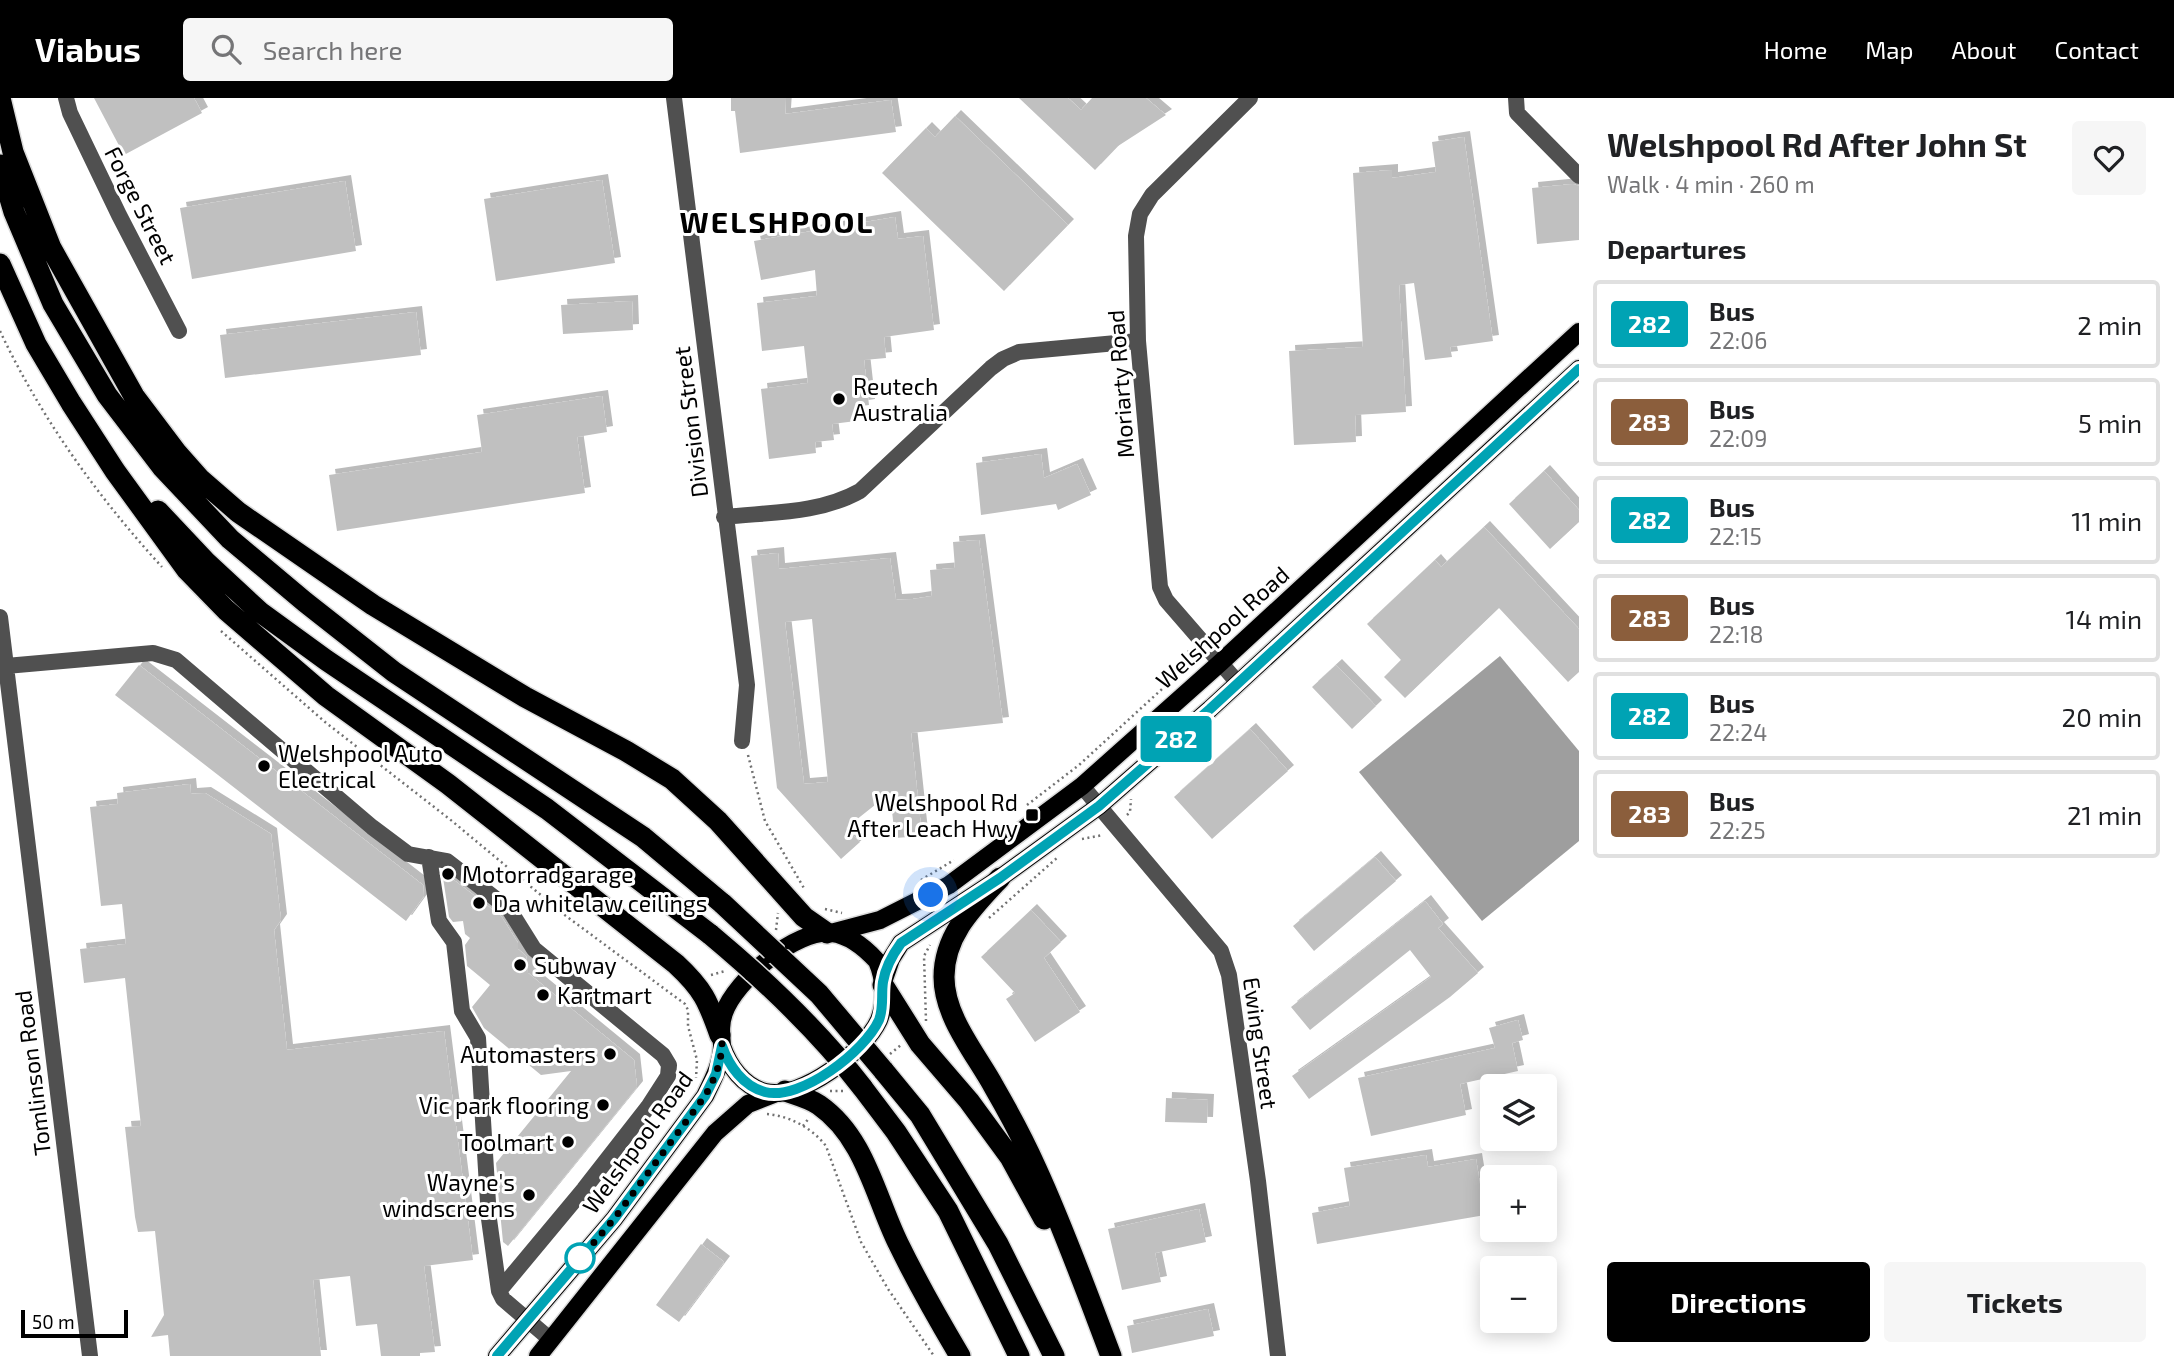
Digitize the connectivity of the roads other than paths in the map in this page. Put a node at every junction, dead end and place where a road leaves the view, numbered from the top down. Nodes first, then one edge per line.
1 (0, 98) edge
2 (66, 98) edge
3 (674, 98) edge
4 (1250, 98) edge
5 (1516, 98) edge
6 (0, 165) edge
7 (1579, 176) edge
8 (0, 264) edge
9 (179, 331) dead end
10 (1579, 332) edge
11 (1138, 341) junction
12 (1579, 369) edge
13 (71, 403) junction
14 (724, 517) junction
15 (0, 617) edge
16 (1220, 663) junction
17 (6, 666) junction
18 (1238, 683) junction
19 (1210, 709) junction
20 (1150, 725) junction
21 (742, 741) road end
22 (1082, 786) junction
23 (1099, 806) junction
24 (429, 857) junction
25 (1000, 878) junction
26 (829, 933) junction
27 (883, 984) junction
28 (721, 1041) junction
29 (780, 1092) junction
30 (499, 1291) junction
31 (527, 1321) junction
32 (551, 1340) junction
33 (90, 1356) edge
34 (497, 1356) edge
35 (538, 1356) edge
36 (960, 1356) edge
37 (1019, 1356) edge
38 (1054, 1356) edge
39 (1111, 1356) edge
40 (1278, 1356) edge

1 - 26 highway
2 - 9 street, Forge Street
3 - 14 street, Division Street
4 - 11 street, Moriarty Road
5 - 7 street
6 - 38 highway, bridge
8 - 13 highway
10 - 16 main road, Welshpool Road
11 - 14 street
11 - 16 street, Moriarty Road
12 - 18 main road
13 - 28 highway
13 - 37 highway, bridge
14 - 21 street, Division Street
15 - 17 street, Tomlinson Road
16 - 18 street, Moriarty Road
16 - 20 main road, Welshpool Road
17 - 24 street
17 - 33 street, Tomlinson Road
18 - 19 main road
19 - 20 main road
19 - 23 main road
20 - 22 main road, Welshpool Road
22 - 23 street, Ewing Street
22 - 26 main road, Welshpool Road
23 - 25 main road
23 - 40 street, Ewing Street
24 - 30 street
24 - 30 street
25 - 27 main road
25 - 39 highway
26 - 27 main road
26 - 28 main road
27 - 29 main road
27 - 39 highway
28 - 29 main road
28 - 31 main road, Welshpool Road
29 - 32 main road
29 - 36 highway
30 - 31 street
31 - 32 street
31 - 34 main road, Welshpool Road
32 - 35 main road

